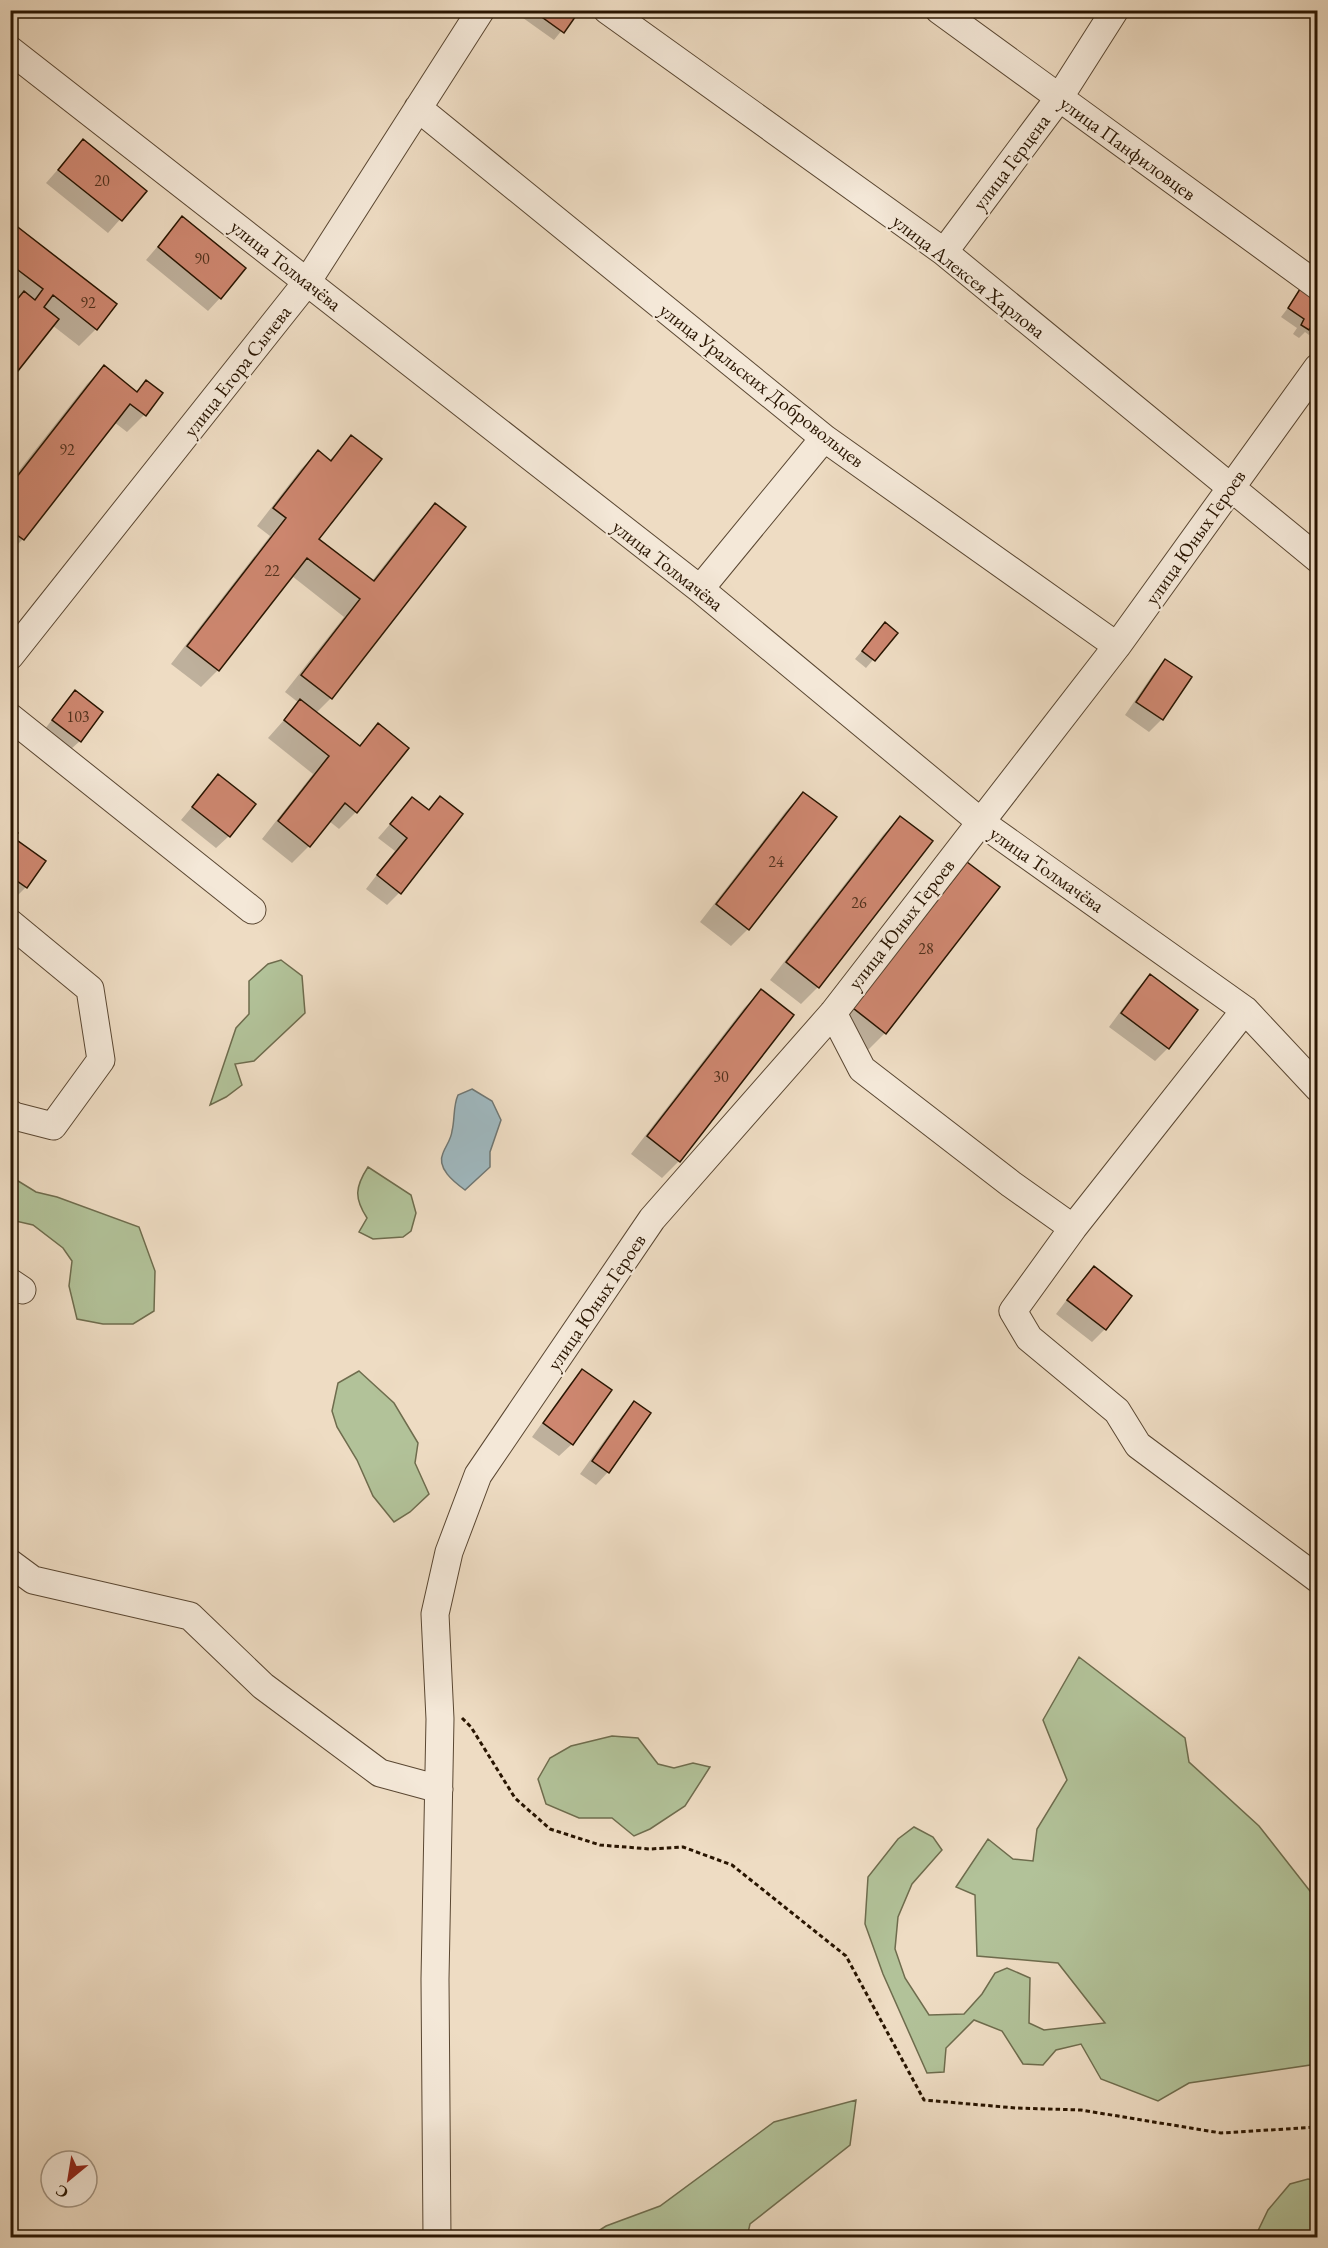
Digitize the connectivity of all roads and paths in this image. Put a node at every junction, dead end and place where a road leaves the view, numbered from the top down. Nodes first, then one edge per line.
1 (481, 10) edge
2 (607, 10) edge
3 (939, 10) edge
4 (1115, 10) edge
5 (10, 50) edge
6 (1059, 98) junction
7 (418, 108) junction
8 (944, 252) junction
9 (308, 282) junction
10 (1317, 286) edge
11 (1317, 367) edge
12 (824, 438) junction
13 (1229, 488) junction
14 (1317, 559) edge
15 (700, 589) junction
16 (1117, 646) junction
17 (10, 656) edge
18 (10, 717) edge
19 (982, 823) junction
20 (252, 910) dead end
21 (10, 923) edge
22 (1245, 1010) junction
23 (833, 1013) junction
24 (1317, 1088) edge
25 (10, 1113) edge
26 (1073, 1228) junction
27 (10, 1563) edge
28 (1317, 1579) edge
29 (439, 1696) junction
30 (439, 1789) junction
31 (1317, 2127) edge
32 (437, 2238) edge

1 - 7 street, улица Егора Сычева
2 - 8 street, улица Алексея Харлова
3 - 6 street, улица Панфиловцев
4 - 6 street, улица Герцена
5 - 9 street, улица Толмачёва
6 - 8 street, улица Герцена
6 - 10 street, улица Панфиловцев
7 - 9 street, улица Егора Сычева
7 - 12 street, улица Уральских Добровольцев
8 - 13 street, улица Алексея Харлова
9 - 15 street, улица Толмачёва
9 - 17 street, улица Егора Сычева
11 - 13 street, улица Юных Героев
12 - 15 street
12 - 16 street, улица Уральских Добровольцев
13 - 14 street, улица Алексея Харлова
13 - 16 street, улица Юных Героев
15 - 19 street, улица Толмачёва
16 - 19 street, улица Юных Героев
18 - 20 street
19 - 22 street, улица Толмачёва
19 - 23 street, улица Юных Героев
21 - 25 street
22 - 24 street, улица Толмачёва
22 - 26 street
23 - 26 street
23 - 29 street, улица Юных Героев
26 - 28 street
27 - 30 street
29 - 30 street, улица Юных Героев
29 - 31 path
30 - 32 street, улица Юных Героев

